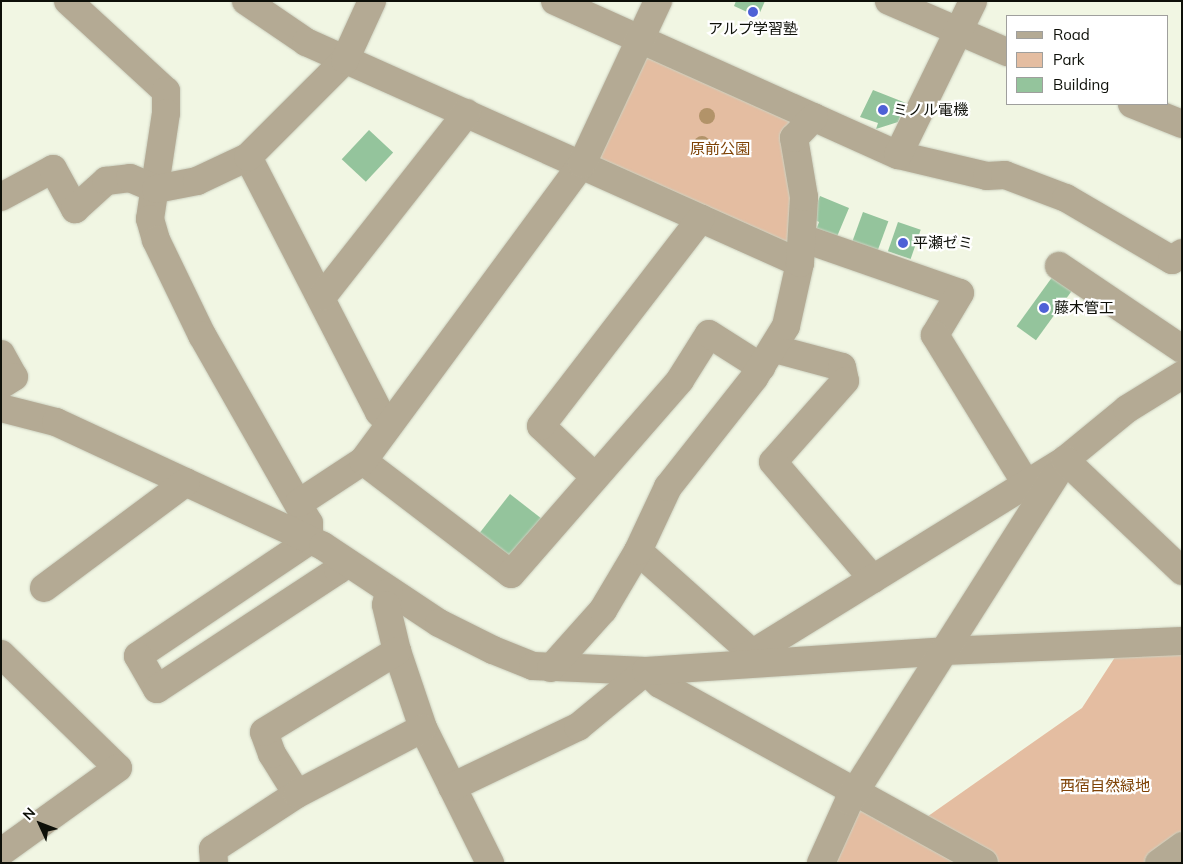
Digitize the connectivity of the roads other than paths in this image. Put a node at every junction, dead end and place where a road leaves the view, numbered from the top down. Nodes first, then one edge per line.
1 (68, 1) edge
2 (246, 1) edge
3 (372, 1) edge
4 (555, 1) edge
5 (658, 1) edge
6 (889, 1) edge
7 (973, 1) edge
8 (958, 32) junction
9 (639, 39) junction
10 (1006, 52) edge
11 (345, 60) junction
12 (1134, 105) edge
13 (467, 113) junction
14 (814, 116) junction
15 (1182, 124) edge
16 (898, 155) junction
17 (248, 157) junction
18 (582, 164) junction
19 (156, 189) junction
20 (1, 197) edge
21 (701, 218) junction
22 (801, 250) junction
23 (1182, 253) edge
24 (1059, 266) dead end
25 (322, 297) junction
26 (1182, 349) edge
27 (1, 354) edge
28 (768, 358) junction
29 (1182, 375) edge
30 (1, 385) edge
31 (1, 408) edge
32 (389, 423) junction
33 (1065, 460) junction
34 (363, 461) junction
35 (595, 477) junction
36 (186, 482) junction
37 (1025, 482) junction
38 (298, 503) junction
39 (309, 540) junction
40 (638, 551) junction
41 (344, 561) junction
42 (1182, 571) edge
43 (873, 579) junction
44 (44, 588) dead end
45 (389, 592) junction
46 (1182, 640) edge
47 (397, 651) junction
48 (944, 651) junction
49 (1, 654) edge
50 (745, 659) junction
51 (551, 668) junction
52 (646, 671) junction
53 (424, 728) junction
54 (452, 787) junction
55 (855, 792) junction
56 (297, 794) junction
57 (1182, 846) edge
58 (1, 852) edge
59 (214, 863) edge
60 (490, 863) edge
61 (821, 863) edge
62 (984, 863) edge
63 (1159, 863) edge

1 - 19 street
2 - 11 street
3 - 11 street
4 - 9 street
5 - 9 street
6 - 8 street
7 - 8 street
8 - 10 street
8 - 16 street
9 - 14 street
9 - 18 street
11 - 13 street
11 - 17 street
12 - 15 street
13 - 18 street
13 - 25 street
14 - 16 street
14 - 22 street
16 - 23 street
17 - 19 street
17 - 25 street
18 - 21 street
18 - 32 street
19 - 20 street
19 - 38 street
21 - 22 street
21 - 35 street
22 - 28 street
22 - 37 street
24 - 26 street
25 - 32 street
27 - 30 street
28 - 35 street
28 - 40 street
28 - 43 street
29 - 33 street
31 - 36 street
32 - 34 street
33 - 37 street
33 - 42 street
33 - 48 street
34 - 35 street
34 - 38 street
36 - 39 street
36 - 44 street
37 - 43 street
38 - 39 street
39 - 41 street
39 - 41 street
40 - 50 street
40 - 51 street
41 - 45 street
43 - 50 street
45 - 47 street
45 - 51 street
46 - 48 street
47 - 53 street
47 - 56 street
48 - 50 street
48 - 55 street
49 - 58 street
50 - 52 street
51 - 52 street
52 - 54 street
52 - 55 street
53 - 54 street
53 - 56 street
54 - 60 street
55 - 61 street
55 - 62 street
56 - 59 street
57 - 63 street

